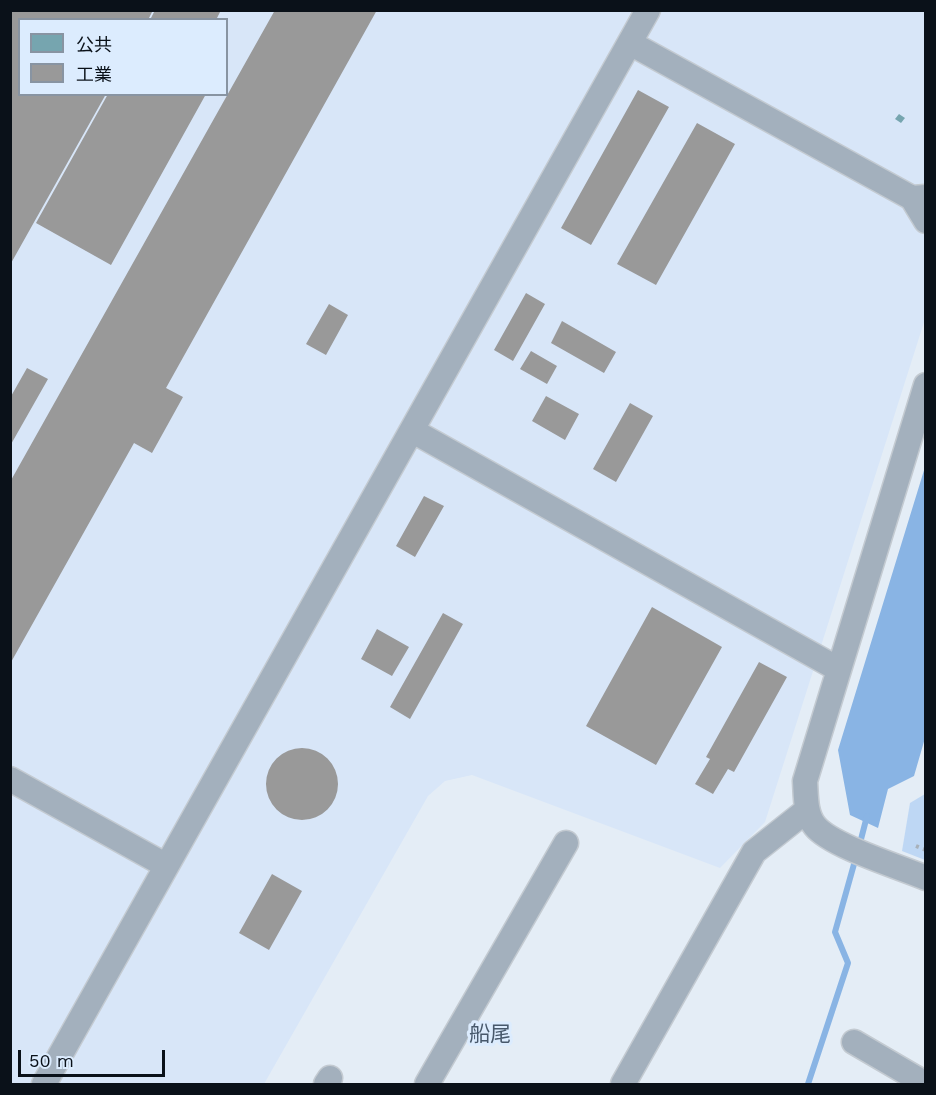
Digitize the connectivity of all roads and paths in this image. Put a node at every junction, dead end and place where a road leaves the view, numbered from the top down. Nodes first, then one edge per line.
1 (648, 10) edge
2 (630, 43) junction
3 (919, 198) edge
4 (926, 221) edge
5 (926, 385) edge
6 (413, 431) junction
7 (838, 669) junction
8 (10, 779) edge
9 (807, 810) junction
10 (566, 843) dead end
11 (916, 846) dead end
12 (926, 850) edge
13 (165, 866) junction
14 (926, 878) edge
15 (854, 1042) dead end
16 (926, 1083) edge
17 (44, 1084) edge
18 (427, 1084) edge
19 (623, 1084) edge

1 - 2 street
2 - 3 street
2 - 6 street
3 - 4 street
5 - 7 street
6 - 7 street
6 - 13 street
7 - 9 street
8 - 13 street
9 - 14 street
9 - 19 street
10 - 18 street
11 - 12 path
13 - 17 street
15 - 16 street

